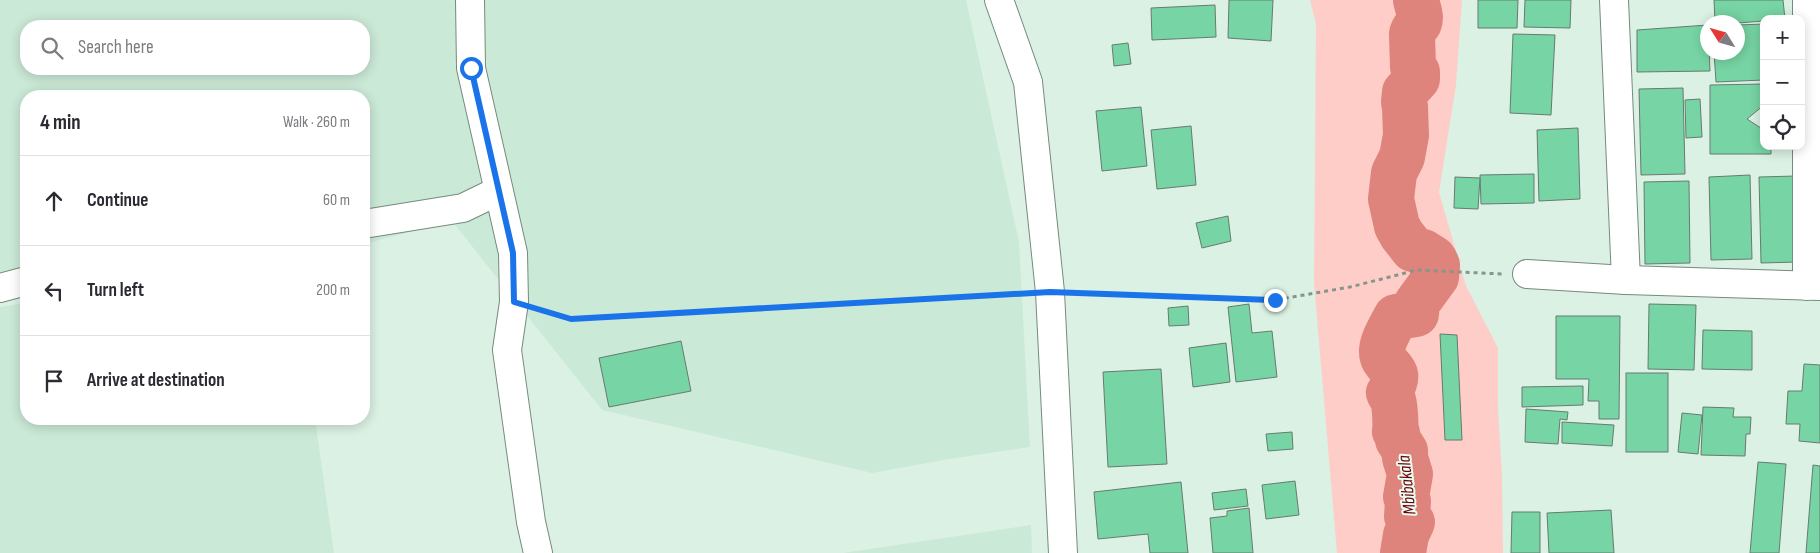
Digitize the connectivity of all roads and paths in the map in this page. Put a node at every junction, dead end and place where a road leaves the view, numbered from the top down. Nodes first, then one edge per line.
1 (470, 0) edge
2 (999, 0) edge
3 (1614, 0) edge
4 (1807, 0) edge
5 (498, 191) junction
6 (370, 223) edge
7 (1527, 274) joint
8 (1626, 280) junction
9 (20, 283) edge
10 (1814, 286) edge
11 (0, 288) edge
12 (1050, 292) junction
13 (514, 302) junction
14 (538, 553) edge
15 (1064, 553) edge

1 - 5 street
2 - 12 street
3 - 8 street
4 - 10 street
5 - 6 street
5 - 13 street
7 - 8 street
7 - 12 path
8 - 10 street
9 - 11 street
12 - 13 path
12 - 15 street
13 - 14 street

